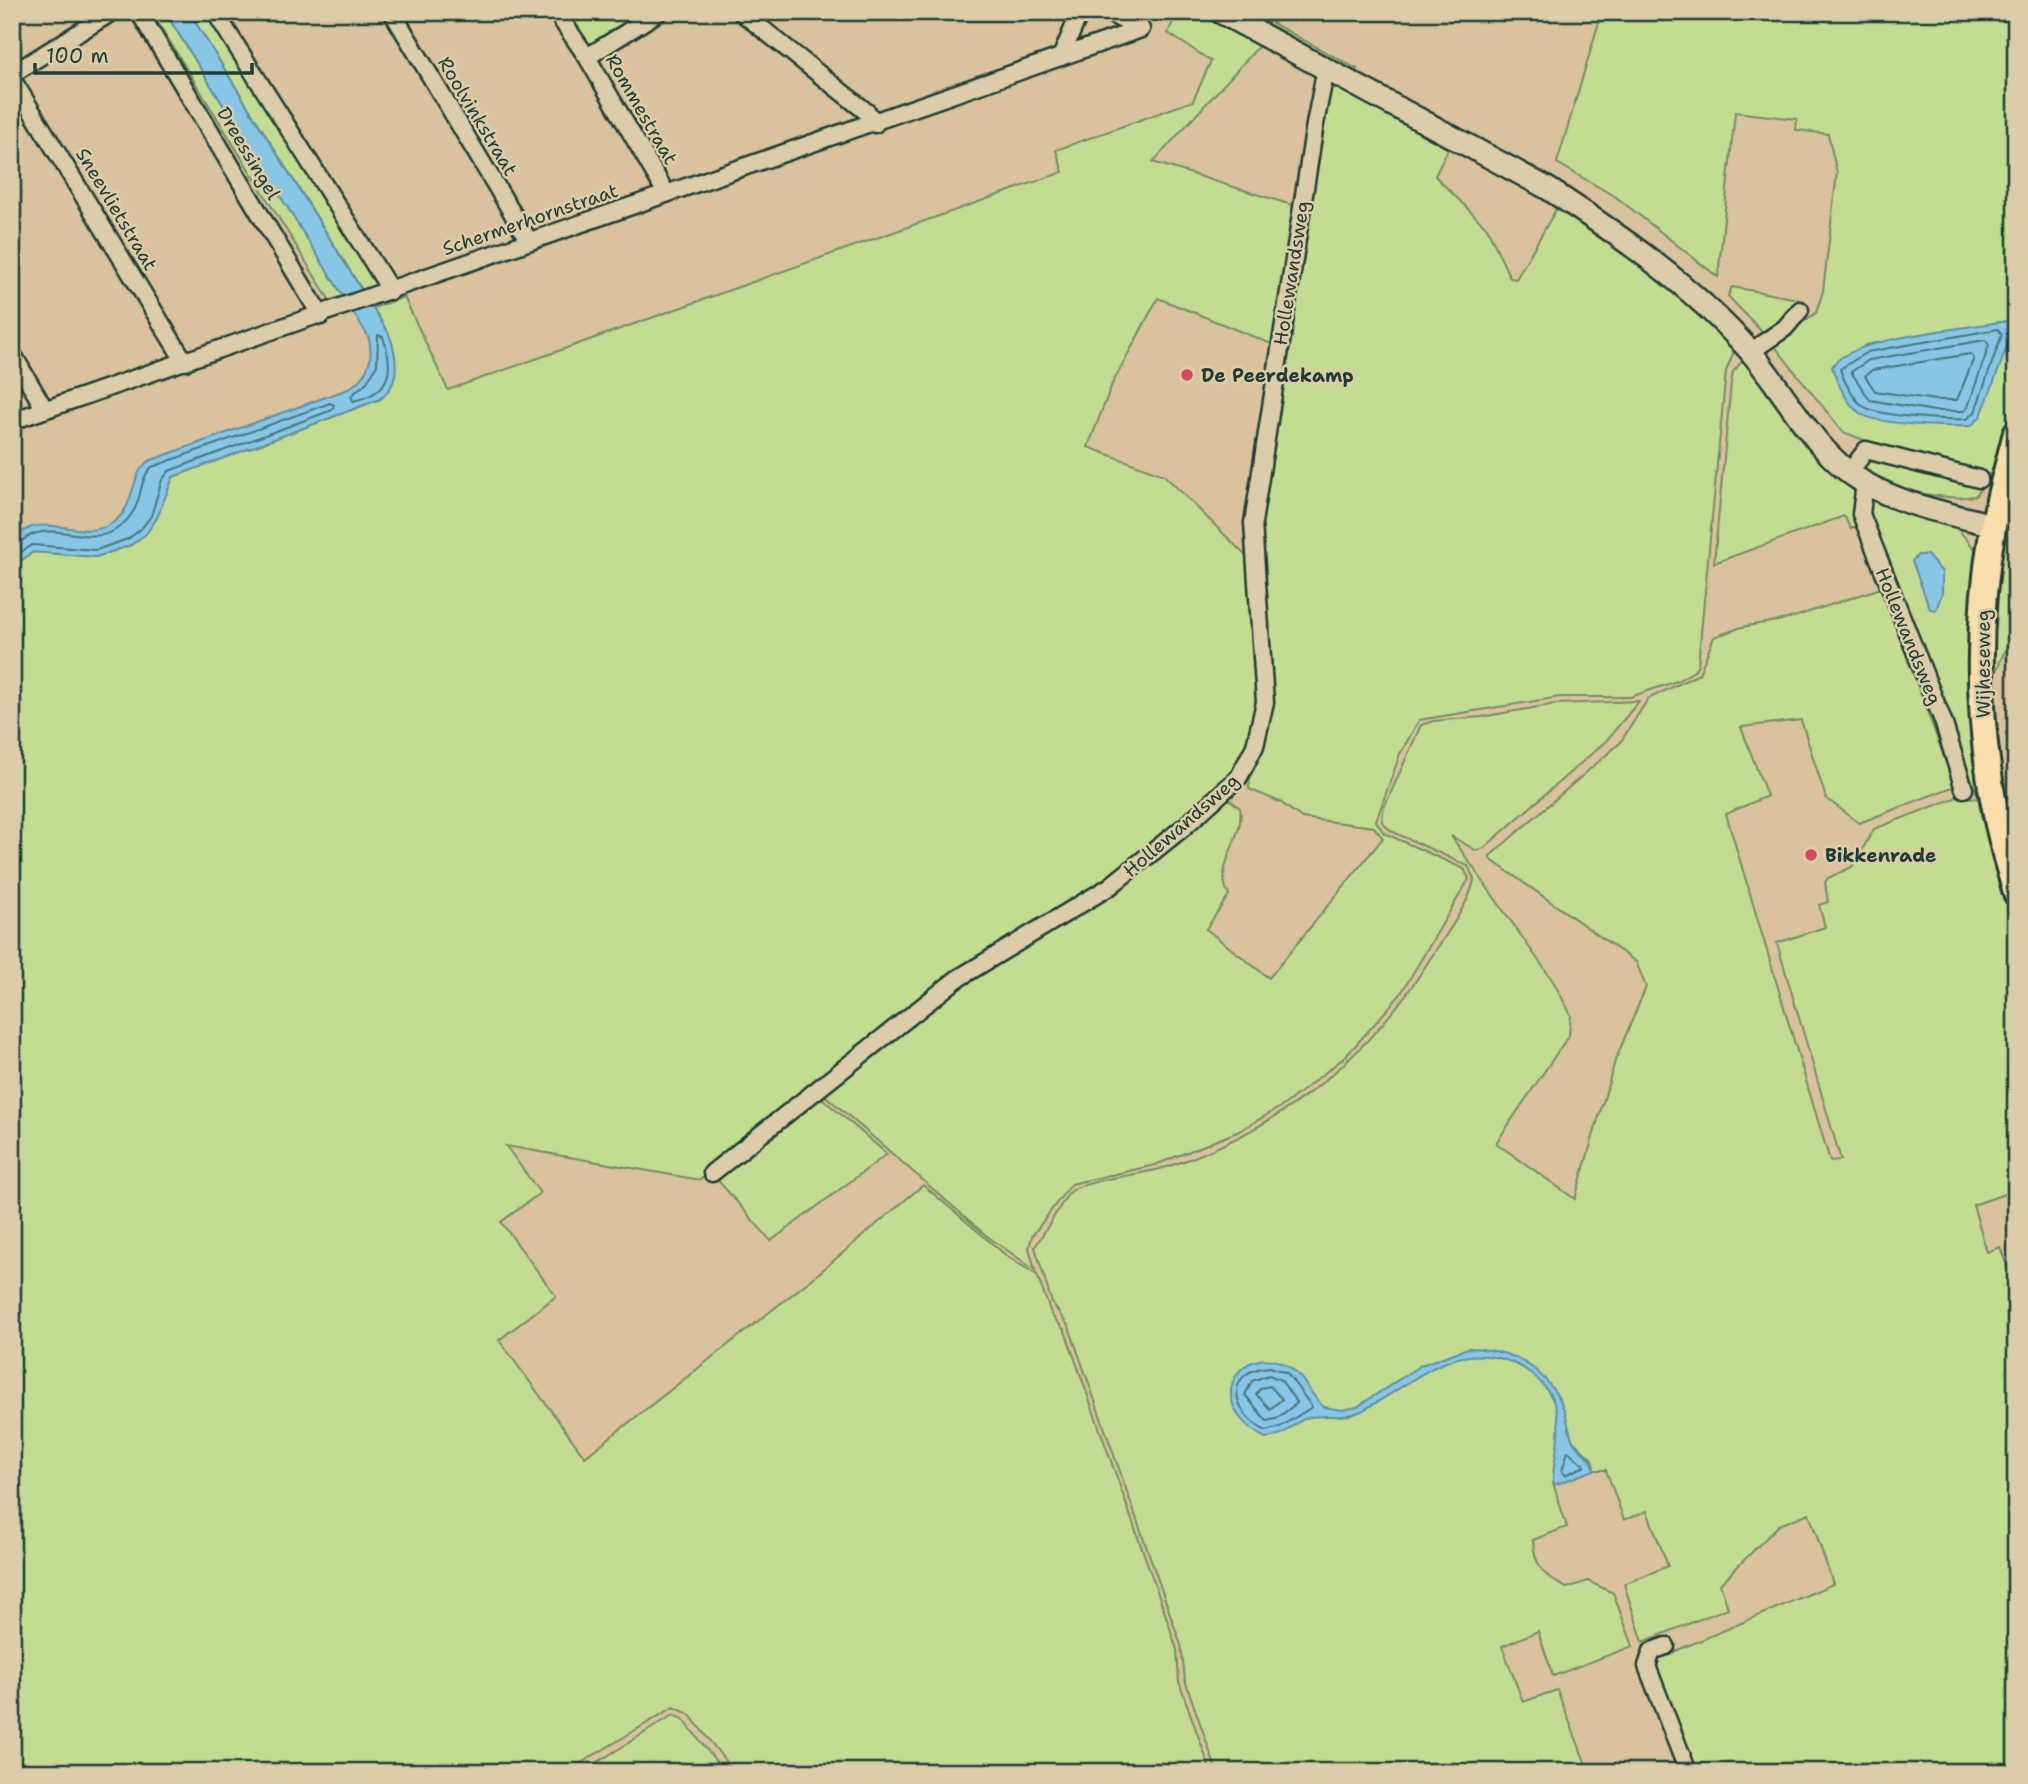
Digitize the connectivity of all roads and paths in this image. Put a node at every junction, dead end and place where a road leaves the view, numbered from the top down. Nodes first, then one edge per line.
1 (112, 12) edge
2 (139, 12) edge
3 (215, 12) edge
4 (392, 12) edge
5 (556, 12) edge
6 (659, 12) edge
7 (741, 12) edge
8 (1080, 12) edge
9 (1107, 12) edge
10 (1220, 12) edge
11 (587, 57) junction
12 (1061, 57) junction
13 (1326, 68) junction
14 (12, 76) edge
15 (875, 124) junction
16 (666, 193) junction
17 (528, 241) junction
18 (391, 291) junction
19 (1800, 310) dead end
20 (321, 316) junction
21 (1750, 352) junction
22 (12, 353) edge
23 (185, 362) junction
24 (44, 408) junction
25 (12, 421) edge
26 (2016, 433) edge
27 (1857, 478) junction
28 (1979, 480) dead end
29 (1993, 526) junction
30 (1964, 789) dead end
31 (2016, 893) edge
32 (712, 1173) dead end
33 (1666, 1646) dead end
34 (1688, 1772) edge

1 - 14 street
2 - 20 street, Dreessingel
3 - 18 street
4 - 17 street, Roolvinkstraat
5 - 11 street, Rommestraat
6 - 11 street
7 - 15 street
8 - 12 street
9 - 12 street, Schermerhornstraat
10 - 13 main road
11 - 16 street, Rommestraat
12 - 15 street, Schermerhornstraat
13 - 21 main road
13 - 32 street, Hollewandsweg
14 - 23 street, Sneevlietstraat
15 - 16 street, Schermerhornstraat
16 - 17 street, Schermerhornstraat
17 - 18 street, Schermerhornstraat
18 - 20 street, Schermerhornstraat
19 - 21 street
20 - 23 street, Schermerhornstraat
21 - 27 main road
22 - 24 street
23 - 24 street, Schermerhornstraat
24 - 25 street, Schermerhornstraat
26 - 29 main road, Wijheseweg
27 - 28 street
27 - 29 main road
27 - 30 street, Hollewandsweg
29 - 31 main road, Wijheseweg
33 - 34 street

